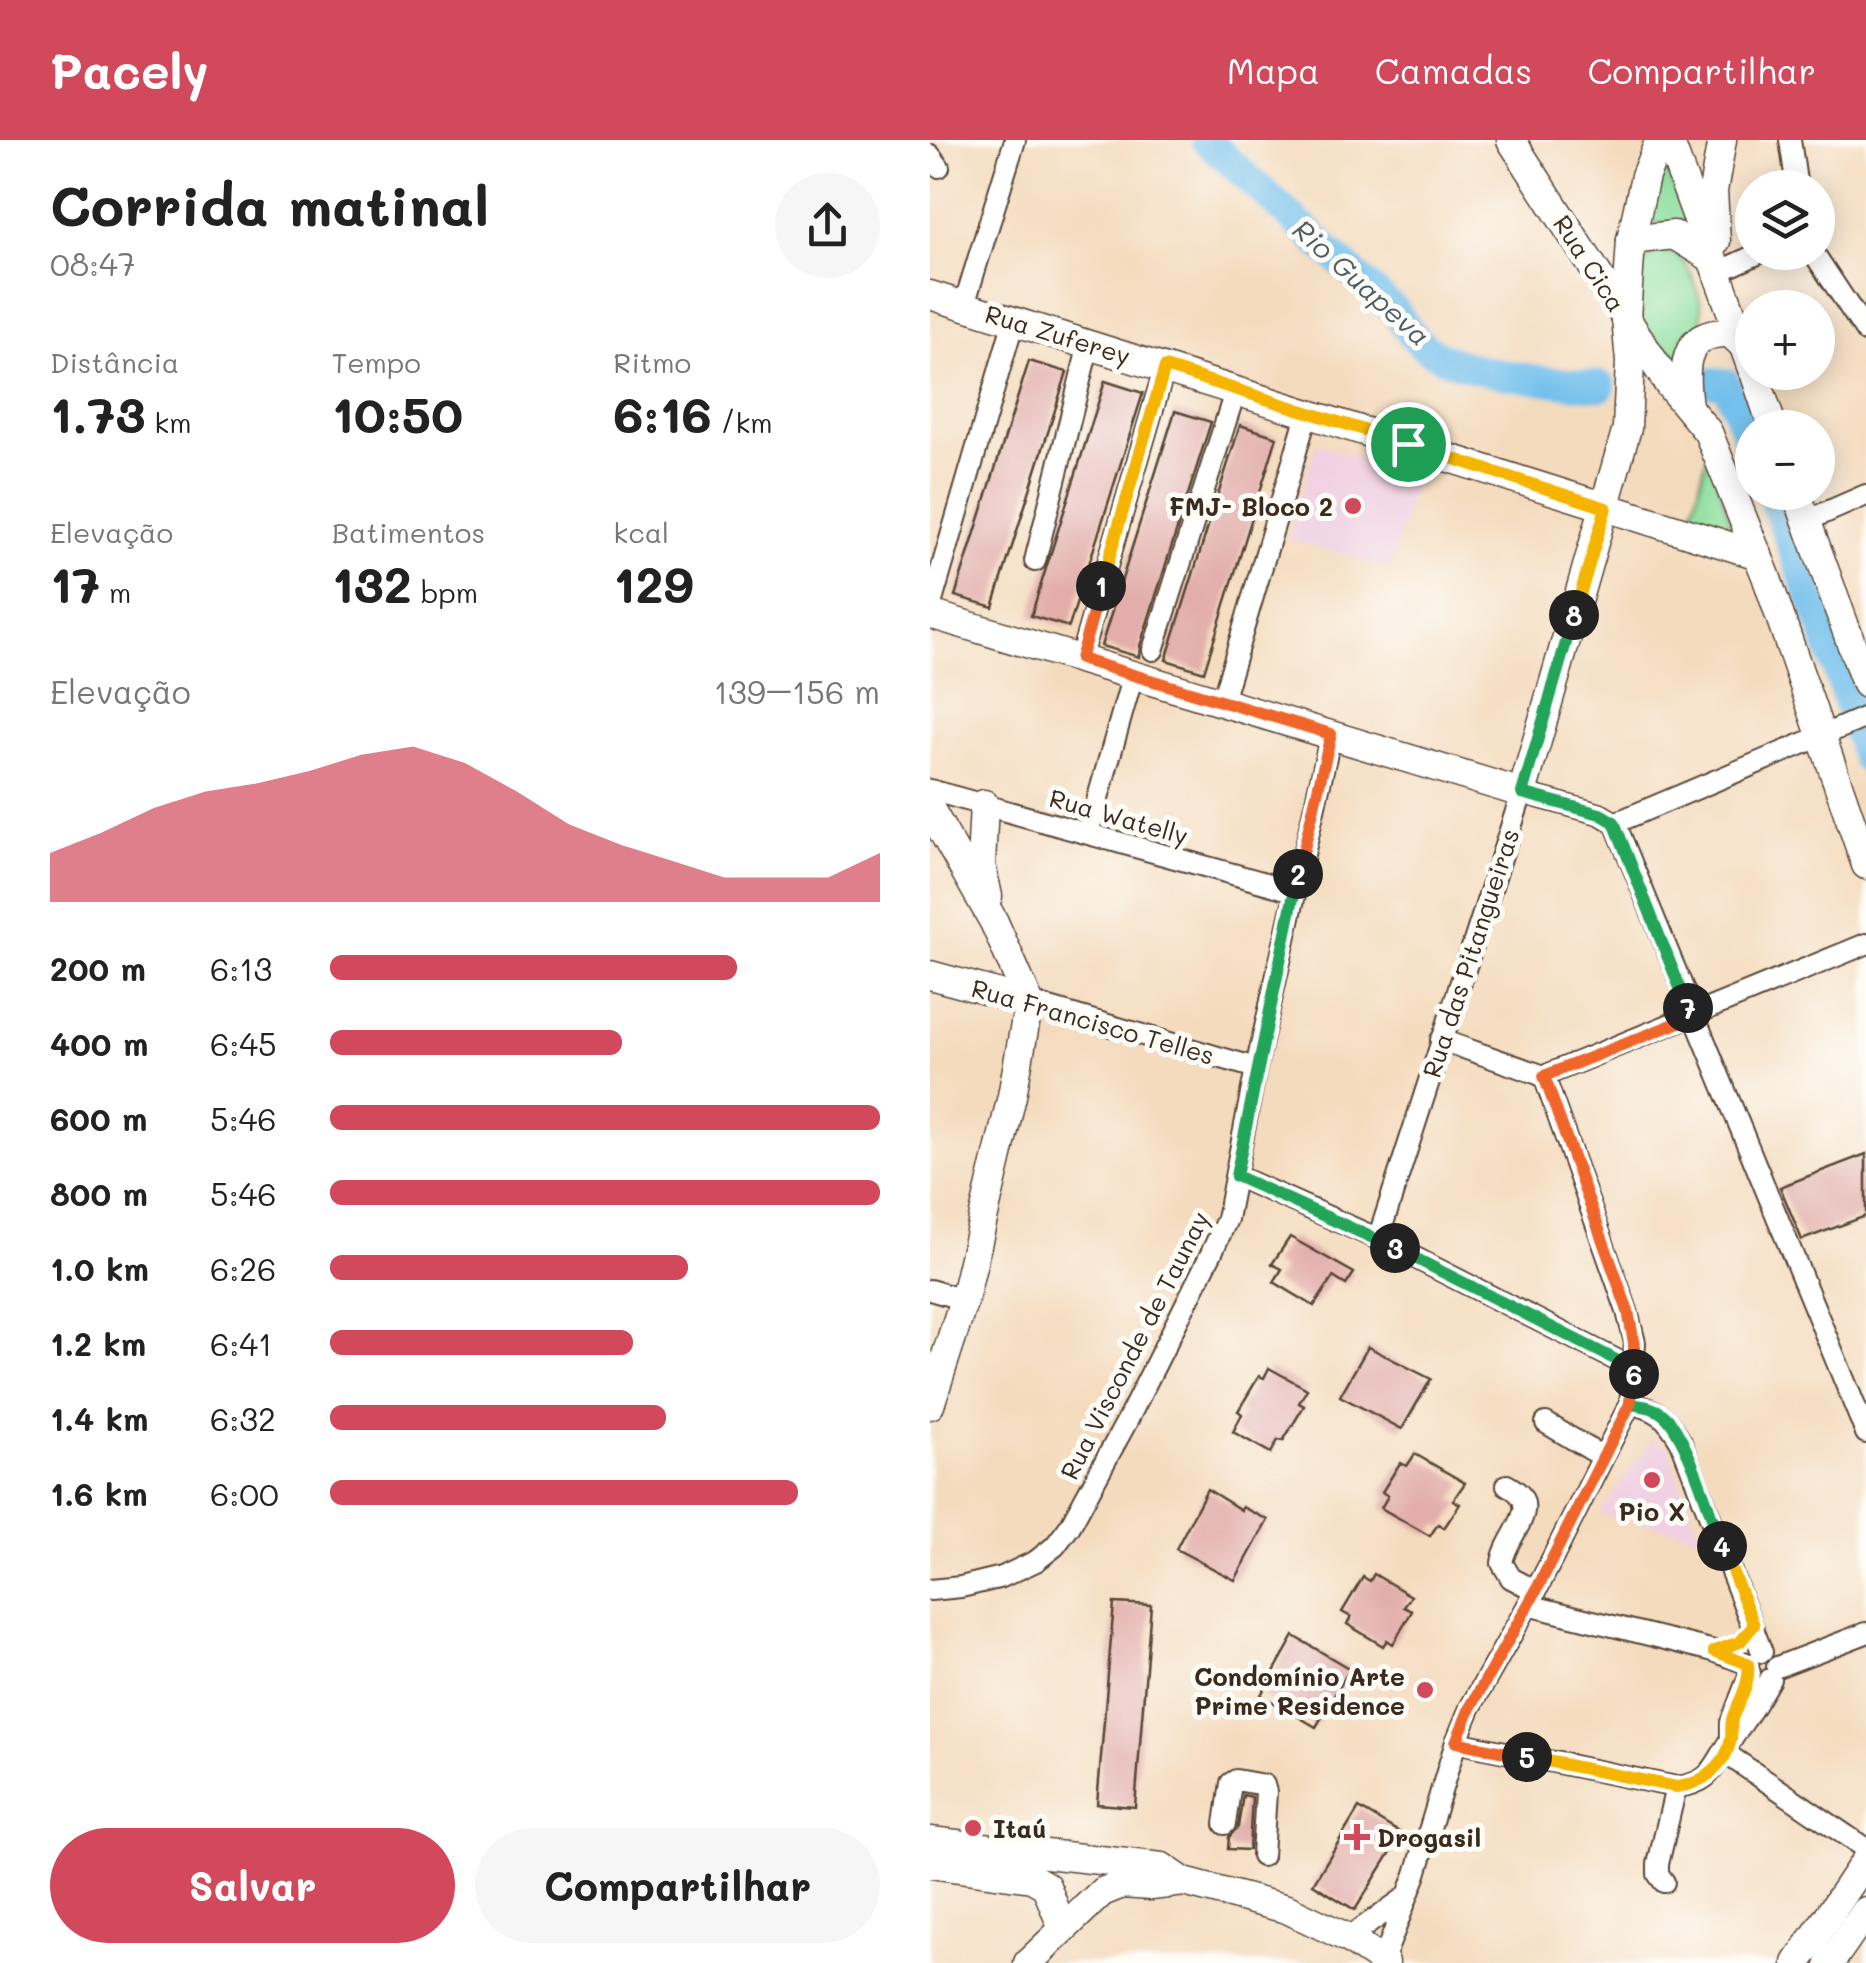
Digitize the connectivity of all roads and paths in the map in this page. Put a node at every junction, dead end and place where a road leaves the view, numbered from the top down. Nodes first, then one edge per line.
1 (1015, 140) edge
2 (1511, 140) edge
3 (1660, 140) edge
4 (1669, 140) edge
5 (1722, 140) edge
6 (1790, 140) edge
7 (1795, 170) edge
8 (1631, 240) junction
9 (1735, 260) edge
10 (1716, 266) junction
11 (1826, 270) edge
12 (930, 295) edge
13 (964, 305) junction
14 (1626, 318) junction
15 (1862, 318) edge
16 (1014, 320) junction
17 (1735, 320) edge
18 (1735, 340) edge
19 (1089, 344) junction
20 (1165, 367) junction
21 (1236, 389) junction
22 (1678, 395) junction
23 (1308, 411) junction
24 (1866, 495) edge
25 (1606, 508) junction
26 (1802, 510) edge
27 (1806, 521) junction
28 (1758, 555) junction
29 (1035, 561) dead end
30 (930, 611) edge
31 (1153, 650) dead end
32 (1080, 659) junction
33 (1133, 675) junction
34 (1866, 684) edge
35 (1222, 701) junction
36 (1866, 717) edge
37 (1828, 732) junction
38 (1331, 734) junction
39 (930, 790) edge
40 (1522, 793) junction
41 (984, 804) junction
42 (930, 810) edge
43 (1614, 822) junction
44 (1088, 834) junction
45 (1866, 865) edge
46 (1294, 892) junction
47 (994, 922) junction
48 (1866, 944) edge
49 (930, 975) edge
50 (1029, 1002) junction
51 (1692, 1017) junction
52 (1442, 1040) junction
53 (1256, 1068) junction
54 (1544, 1076) junction
55 (1236, 1176) junction
56 (1378, 1240) junction
57 (930, 1290) edge
58 (964, 1300) junction
59 (1634, 1369) junction
60 (1866, 1372) edge
61 (1845, 1381) junction
62 (1630, 1404) junction
63 (930, 1405) edge
64 (1546, 1424) dead end
65 (1866, 1433) edge
66 (1603, 1458) junction
67 (1507, 1485) dead end
68 (930, 1590) edge
69 (1532, 1598) junction
70 (1754, 1625) junction
71 (1866, 1633) edge
72 (1714, 1651) junction
73 (1762, 1667) junction
74 (1456, 1742) junction
75 (1728, 1747) junction
76 (1676, 1787) junction
77 (1226, 1824) dead end
78 (930, 1841) edge
79 (1866, 1849) edge
80 (1262, 1856) dead end
81 (1866, 1860) edge
82 (930, 1864) edge
83 (1184, 1882) junction
84 (1664, 1882) dead end
85 (1406, 1897) junction
86 (1866, 1911) edge
87 (1064, 1930) junction
88 (1348, 1938) junction
89 (1028, 1963) edge
90 (1383, 1963) edge
91 (1796, 1963) edge
92 (1830, 1963) edge

1 - 13 street
2 - 14 main road, Rua Cica
3 - 8 main road, Rua das Pitangueiras
4 - 10 main road
5 - 10 main road
6 - 7 street
8 - 10 main road
8 - 14 main road, Rua das Pitangueiras
9 - 10 street
10 - 17 main road
11 - 15 street
12 - 13 main road, Rua Zuferey
13 - 16 main road, Rua Zuferey
14 - 22 main road, Rua Cica
14 - 25 main road, Rua das Pitangueiras
16 - 19 main road, Rua Zuferey
16 - 30 street
18 - 22 main road
19 - 20 main road, Rua Zuferey
19 - 29 street
20 - 21 main road, Rua Zuferey
20 - 32 street
21 - 23 main road, Rua Zuferey
21 - 31 street
22 - 28 main road, Rua Cica
23 - 25 main road, Rua Zuferey
23 - 35 street
24 - 27 street
25 - 28 main road, Rua Zuferey
25 - 40 main road, Rua das Pitangueiras
26 - 27 main road
27 - 34 main road
28 - 37 main road, Rua Cica
30 - 32 main road
32 - 33 main road
33 - 35 main road
33 - 44 street
35 - 38 main road
36 - 37 street
37 - 43 street
37 - 45 main road, Rua Cica
38 - 40 main road
38 - 46 street, Rua Visconde de Taunay
39 - 41 street, Rua Watelly
40 - 43 street
40 - 52 street, Rua das Pitangueiras
41 - 44 street, Rua Watelly
41 - 47 main road
42 - 47 main road
43 - 51 street
44 - 46 street, Rua Watelly
46 - 53 street, Rua Visconde de Taunay
47 - 50 main road
48 - 51 street
49 - 50 main road, Rua Francisco Telles
50 - 53 street, Rua Francisco Telles
50 - 58 main road
51 - 54 street
51 - 61 street
52 - 54 street
52 - 56 street, Rua das Pitangueiras
53 - 55 street, Rua Visconde de Taunay
54 - 59 street
55 - 56 street
55 - 68 street, Rua Visconde de Taunay
56 - 59 street
57 - 58 street
58 - 63 main road
59 - 62 street
60 - 61 street
61 - 65 street
62 - 66 street
62 - 70 street
64 - 66 street
66 - 69 street
67 - 69 street
69 - 72 street
69 - 74 street
70 - 72 street
70 - 73 street
71 - 73 street
72 - 73 street
73 - 75 street
74 - 76 street
74 - 85 street
75 - 76 street
75 - 79 street
76 - 84 street
77 - 80 street
78 - 83 main road
81 - 91 main road
82 - 87 main road
83 - 87 main road
83 - 88 main road
85 - 88 street
85 - 90 street
86 - 92 main road
87 - 89 main road
88 - 90 main road

